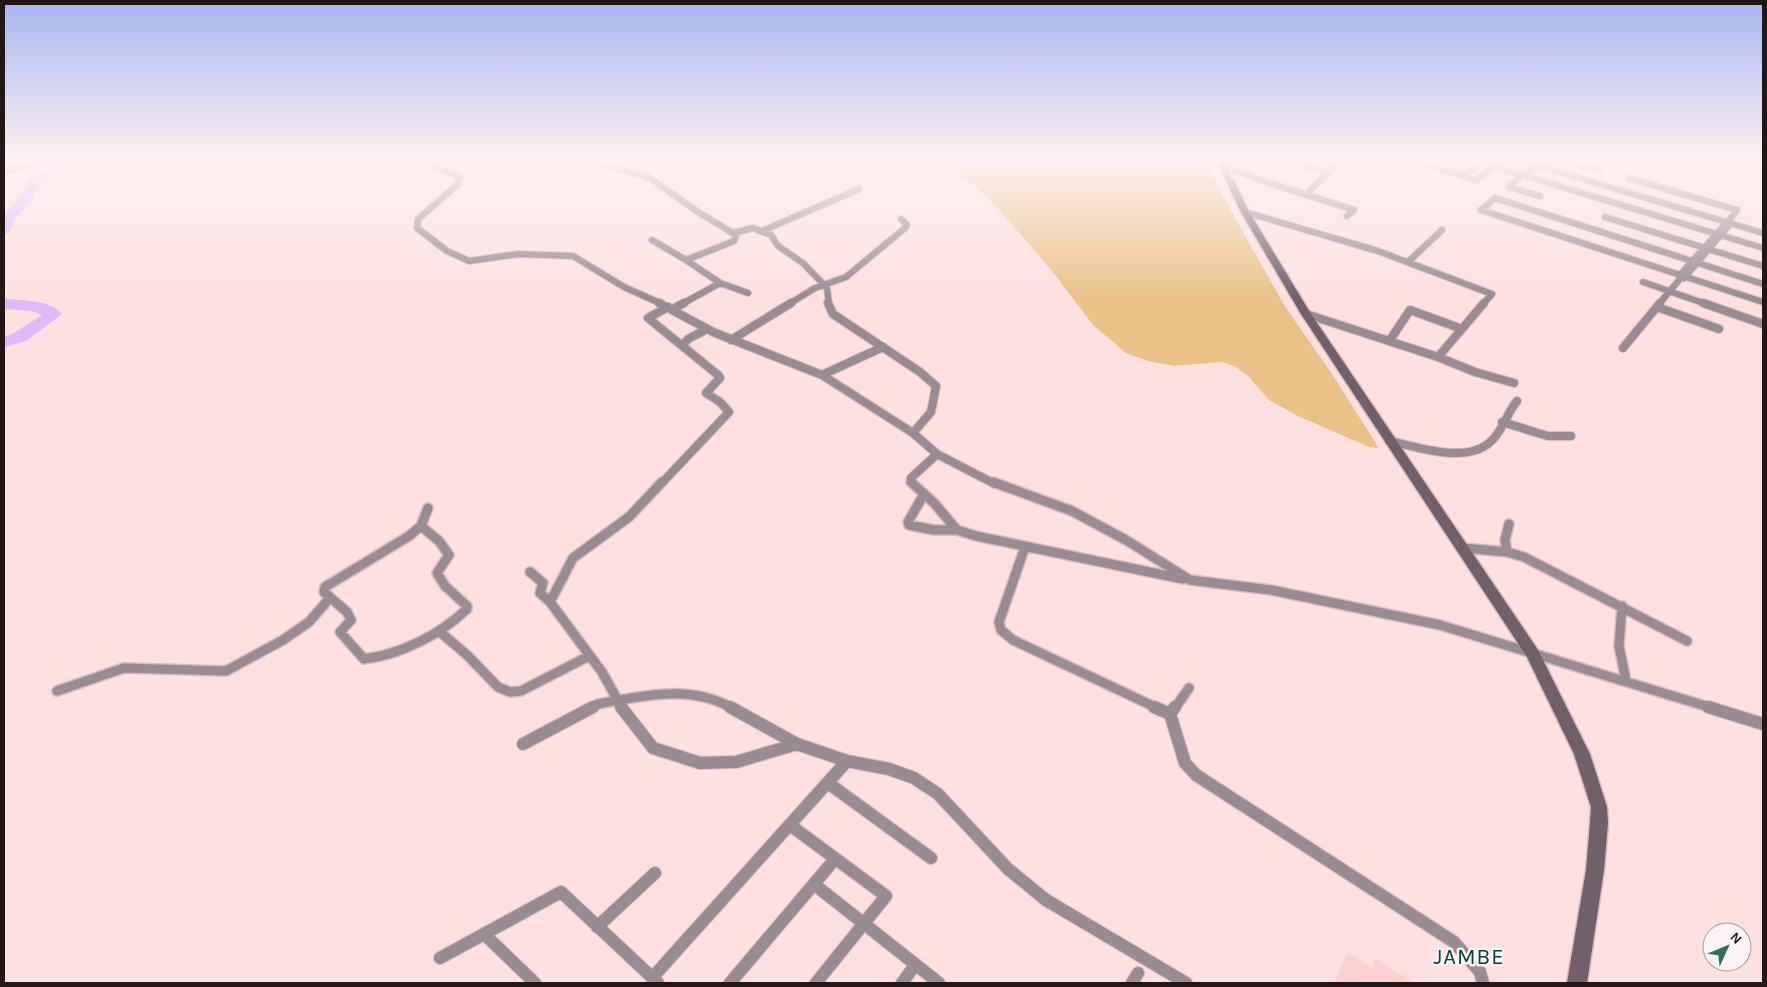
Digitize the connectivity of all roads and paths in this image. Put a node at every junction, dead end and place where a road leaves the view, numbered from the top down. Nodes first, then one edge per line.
1 (432, 206) edge
2 (690, 206) edge
3 (819, 206) edge
4 (1242, 206) edge
5 (1341, 206) edge
6 (1485, 206) edge
7 (1520, 206) edge
8 (1624, 206) edge
9 (1675, 206) edge
10 (1724, 206) edge
11 (1245, 212) junction
12 (1346, 216) dead end
13 (1605, 217) dead end
14 (900, 219) dead end
15 (1729, 222) junction
16 (762, 230) junction
17 (1442, 230) dead end
18 (734, 233) junction
19 (1763, 233) edge
20 (1718, 235) junction
21 (652, 240) dead end
22 (1707, 248) junction
23 (1763, 248) edge
24 (686, 260) junction
25 (1408, 262) junction
26 (1695, 262) junction
27 (1763, 266) edge
28 (1682, 278) junction
29 (1643, 282) dead end
30 (720, 283) junction
31 (1763, 284) edge
32 (824, 285) junction
33 (1670, 292) junction
34 (748, 293) dead end
35 (1763, 302) edge
36 (1657, 307) junction
37 (671, 308) junction
38 (1306, 314) junction
39 (1763, 324) edge
40 (707, 329) junction
41 (1462, 329) junction
42 (1719, 329) dead end
43 (731, 340) junction
44 (1390, 340) junction
45 (684, 345) junction
46 (884, 347) junction
47 (1624, 348) dead end
48 (1438, 357) junction
49 (822, 375) junction
50 (1514, 382) dead end
51 (1517, 401) dead end
52 (1502, 422) junction
53 (913, 433) junction
54 (1571, 436) dead end
55 (1389, 440) junction
56 (937, 454) junction
57 (924, 494) junction
58 (428, 508) dead end
59 (1509, 524) dead end
60 (421, 526) junction
61 (957, 530) junction
62 (1025, 547) junction
63 (1463, 548) junction
64 (1507, 552) junction
65 (530, 572) dead end
66 (1190, 580) junction
67 (329, 599) junction
68 (550, 602) junction
69 (1622, 606) junction
70 (439, 631) junction
71 (1687, 641) dead end
72 (1533, 654) junction
73 (589, 656) junction
74 (1626, 680) junction
75 (1189, 688) dead end
76 (56, 691) dead end
77 (616, 700) junction
78 (1170, 714) junction
79 (1763, 724) edge
80 (523, 744) dead end
81 (797, 744) junction
82 (847, 761) junction
83 (828, 783) junction
84 (790, 826) junction
85 (931, 858) dead end
86 (836, 860) junction
87 (655, 873) dead end
88 (815, 885) junction
89 (863, 924) junction
90 (597, 927) junction
91 (485, 935) junction
92 (440, 958) dead end
93 (915, 965) junction
94 (655, 981) edge
95 (534, 983) edge
96 (730, 983) edge
97 (816, 983) edge
98 (902, 983) edge
99 (939, 983) edge
100 (1186, 983) edge
101 (1483, 983) edge
102 (1577, 983) edge

1 - 37 street
2 - 18 street
3 - 16 street
4 - 11 street
5 - 12 street
6 - 28 street
7 - 26 street
8 - 20 street
9 - 15 street
10 - 15 street
11 - 25 street
11 - 38 street
13 - 22 street
14 - 32 street
15 - 19 street
15 - 20 street
16 - 18 street
16 - 32 street
17 - 25 street
18 - 24 street
20 - 22 street
20 - 23 street
21 - 24 street
22 - 26 street
22 - 27 street
24 - 30 street
25 - 41 street
26 - 28 street
26 - 31 street
28 - 33 street
28 - 35 street
29 - 33 street
30 - 34 street
30 - 37 street
32 - 43 street
32 - 46 street
33 - 36 street
33 - 39 street
36 - 42 street
36 - 47 street
37 - 40 street
37 - 45 street
38 - 44 street
38 - 55 street
40 - 43 street
40 - 45 street
41 - 44 street
41 - 48 street
43 - 49 street
44 - 48 street
45 - 68 street
46 - 49 street
46 - 53 street
48 - 50 street
49 - 53 street
51 - 52 street
52 - 54 street
52 - 55 street
53 - 56 street
55 - 63 street
56 - 57 street
56 - 66 street
57 - 61 street
57 - 61 street
58 - 60 street
59 - 64 street
60 - 67 street
60 - 70 street
61 - 62 street
62 - 66 street
62 - 78 street
63 - 64 street
63 - 72 street
64 - 69 street
65 - 68 street
66 - 72 street
67 - 70 street
67 - 76 street
68 - 73 street
69 - 71 street
69 - 74 street
70 - 73 street
72 - 74 street
72 - 102 street
73 - 77 street
74 - 79 street
75 - 78 street
77 - 80 street
77 - 81 street
77 - 81 street
78 - 101 street
81 - 82 street
82 - 83 street
82 - 100 street
83 - 84 street
83 - 85 street
84 - 86 street
84 - 94 street
86 - 88 street
86 - 89 street
87 - 90 street
88 - 89 street
88 - 96 street
89 - 93 street
89 - 97 street
90 - 91 street
90 - 94 street
91 - 92 street
91 - 95 street
93 - 98 street
93 - 99 street

